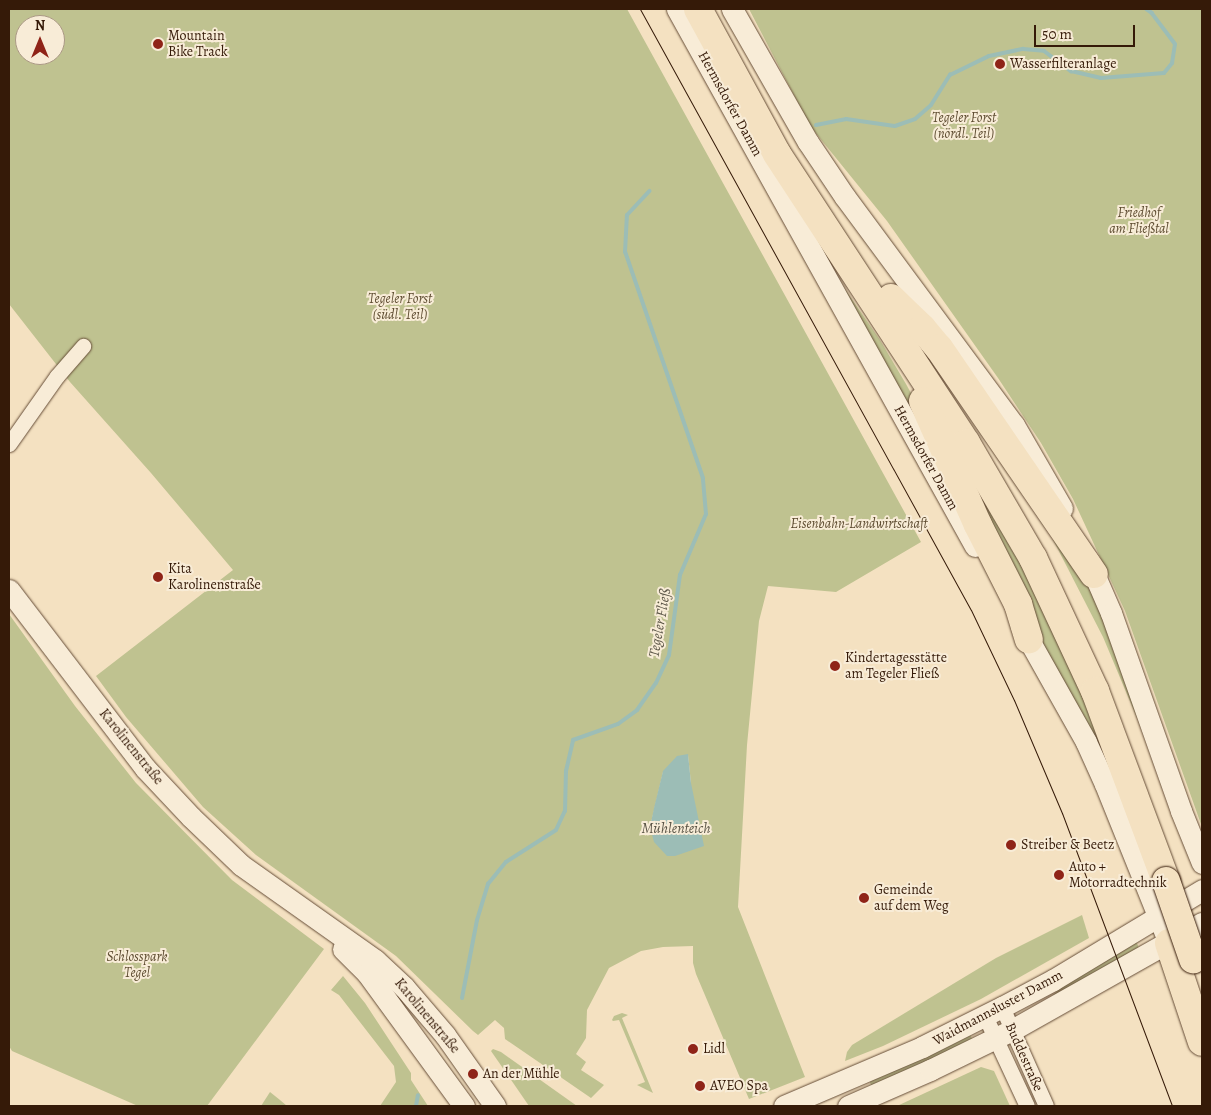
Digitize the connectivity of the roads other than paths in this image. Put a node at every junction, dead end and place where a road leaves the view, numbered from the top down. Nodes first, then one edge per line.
1 (677, 9) edge
2 (698, 9) edge
3 (714, 9) edge
4 (732, 9) edge
5 (798, 188) junction
6 (891, 298) junction
7 (83, 346) dead end
8 (9, 444) edge
9 (1094, 574) junction
10 (9, 590) edge
11 (1029, 639) junction
12 (1184, 872) edge
13 (271, 887) junction
14 (1202, 890) edge
15 (1158, 915) junction
16 (1202, 924) edge
17 (1202, 927) edge
18 (1168, 943) junction
19 (1198, 972) edge
20 (994, 1012) junction
21 (1004, 1034) junction
22 (1202, 1042) edge
23 (464, 1106) edge
24 (495, 1106) edge
25 (784, 1106) edge
26 (848, 1106) edge
27 (1026, 1106) edge
28 (1046, 1106) edge

1 - 11 main road, Hermsdorfer Damm
2 - 5 highway
3 - 6 highway
4 - 9 main road
5 - 11 highway
5 - 12 highway
6 - 9 highway
6 - 12 highway
7 - 8 street
9 - 12 main road
10 - 13 main road, Karolinenstraße
11 - 15 main road, Hermsdorfer Damm
12 - 17 highway
12 - 19 highway, bridge
13 - 23 main road, Karolinenstraße
13 - 24 main road, Karolinenstraße
14 - 15 main road, Waidmannsluster Damm
15 - 18 main road, Hermsdorfer Damm
15 - 20 main road, Waidmannsluster Damm
16 - 18 main road, Waidmannsluster Damm
18 - 21 main road, Waidmannsluster Damm
18 - 22 highway
20 - 21 street, Buddestraße
20 - 25 main road, Waidmannsluster Damm
21 - 26 main road, Waidmannsluster Damm
21 - 27 street, Buddestraße
21 - 28 street, Buddestraße

